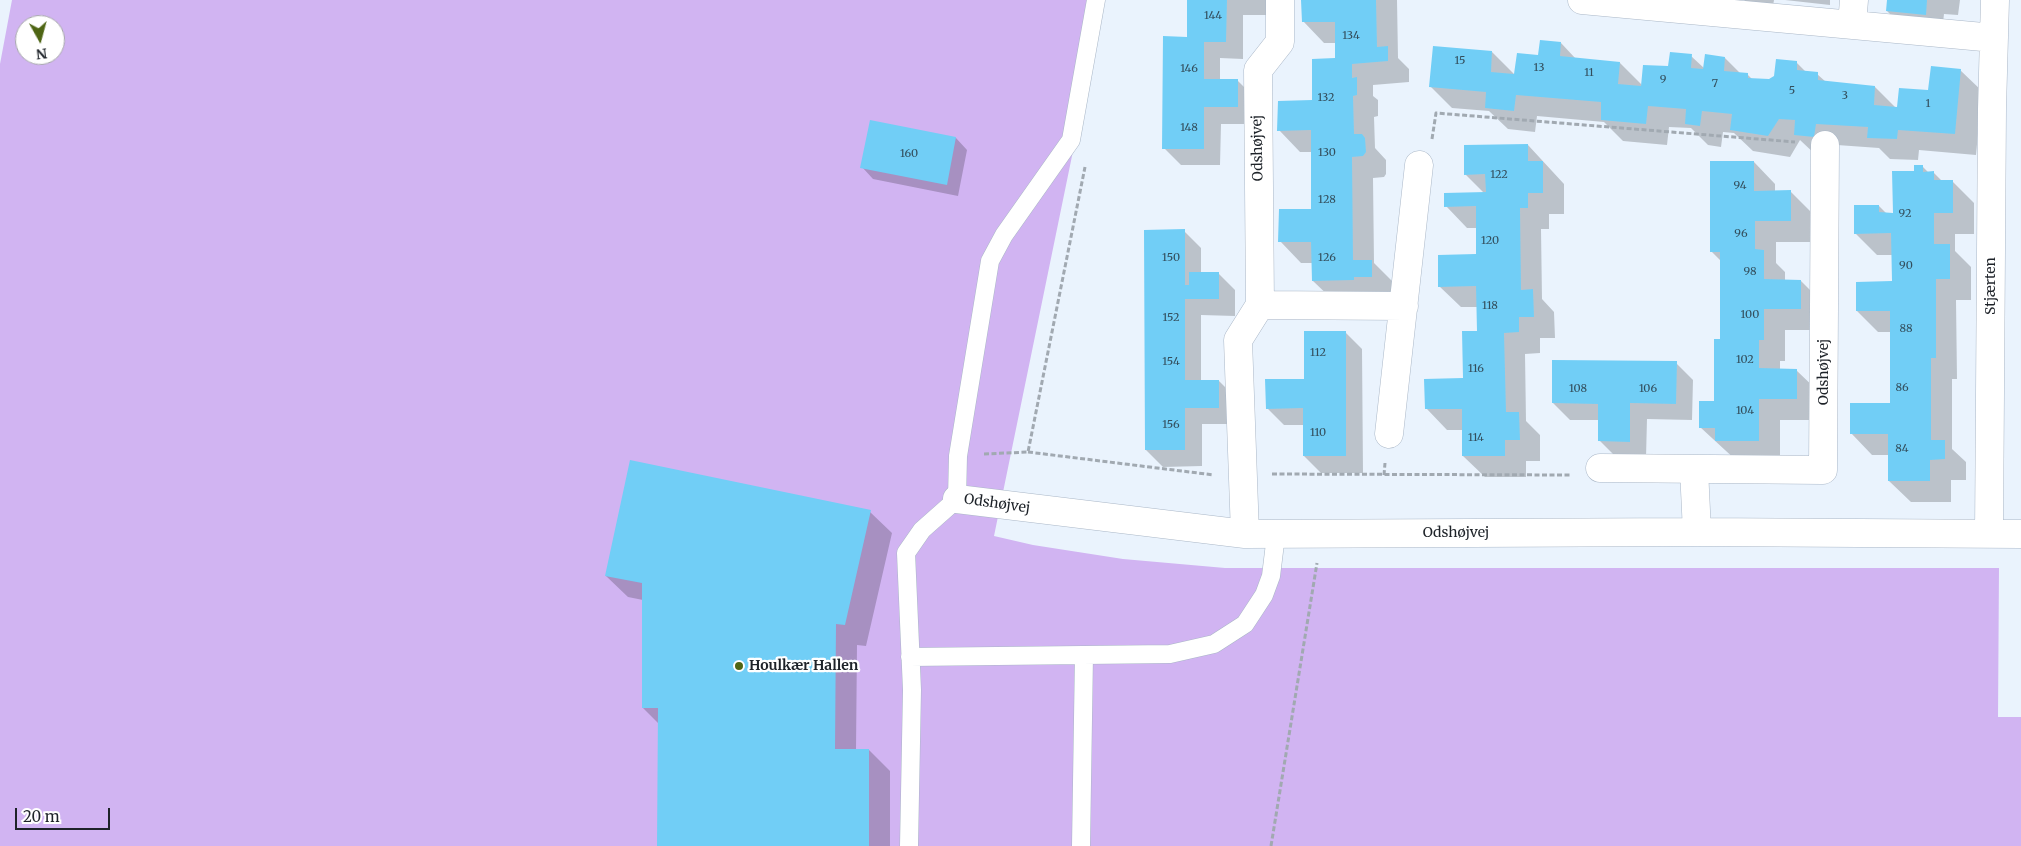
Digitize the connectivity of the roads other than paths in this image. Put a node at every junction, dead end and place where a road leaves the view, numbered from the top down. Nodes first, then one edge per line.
1 (1096, 0) edge
2 (1280, 0) edge
3 (1582, 0) edge
4 (1588, 0) edge
5 (1995, 0) edge
6 (1853, 12) edge
7 (1994, 38) junction
8 (1826, 145) road end
9 (1419, 165) road end
10 (1260, 305) junction
11 (1404, 306) junction
12 (1389, 434) dead end
13 (1600, 468) road end
14 (1694, 469) junction
15 (957, 499) junction
16 (1697, 532) junction
17 (1245, 534) junction
18 (1989, 534) junction
19 (2021, 534) edge
20 (1276, 535) junction
21 (1084, 655) junction
22 (910, 657) junction
23 (909, 846) edge
24 (1081, 846) edge

1 - 15 lane, Odshøjvej
2 - 10 street, Odshøjvej
3 - 4 street
4 - 6 street
5 - 7 street, Stjærten
6 - 7 street
7 - 18 street, Stjærten
8 - 14 street, Odshøjvej
9 - 11 street
10 - 11 street
10 - 17 street
11 - 12 street
13 - 14 street, Odshøjvej
14 - 16 street
15 - 17 street, Odshøjvej
15 - 22 lane
16 - 18 street, Odshøjvej
16 - 20 street, Odshøjvej
17 - 20 street, Odshøjvej
18 - 19 street, Odshøjvej
20 - 21 lane
21 - 22 lane
21 - 24 lane
22 - 23 lane

